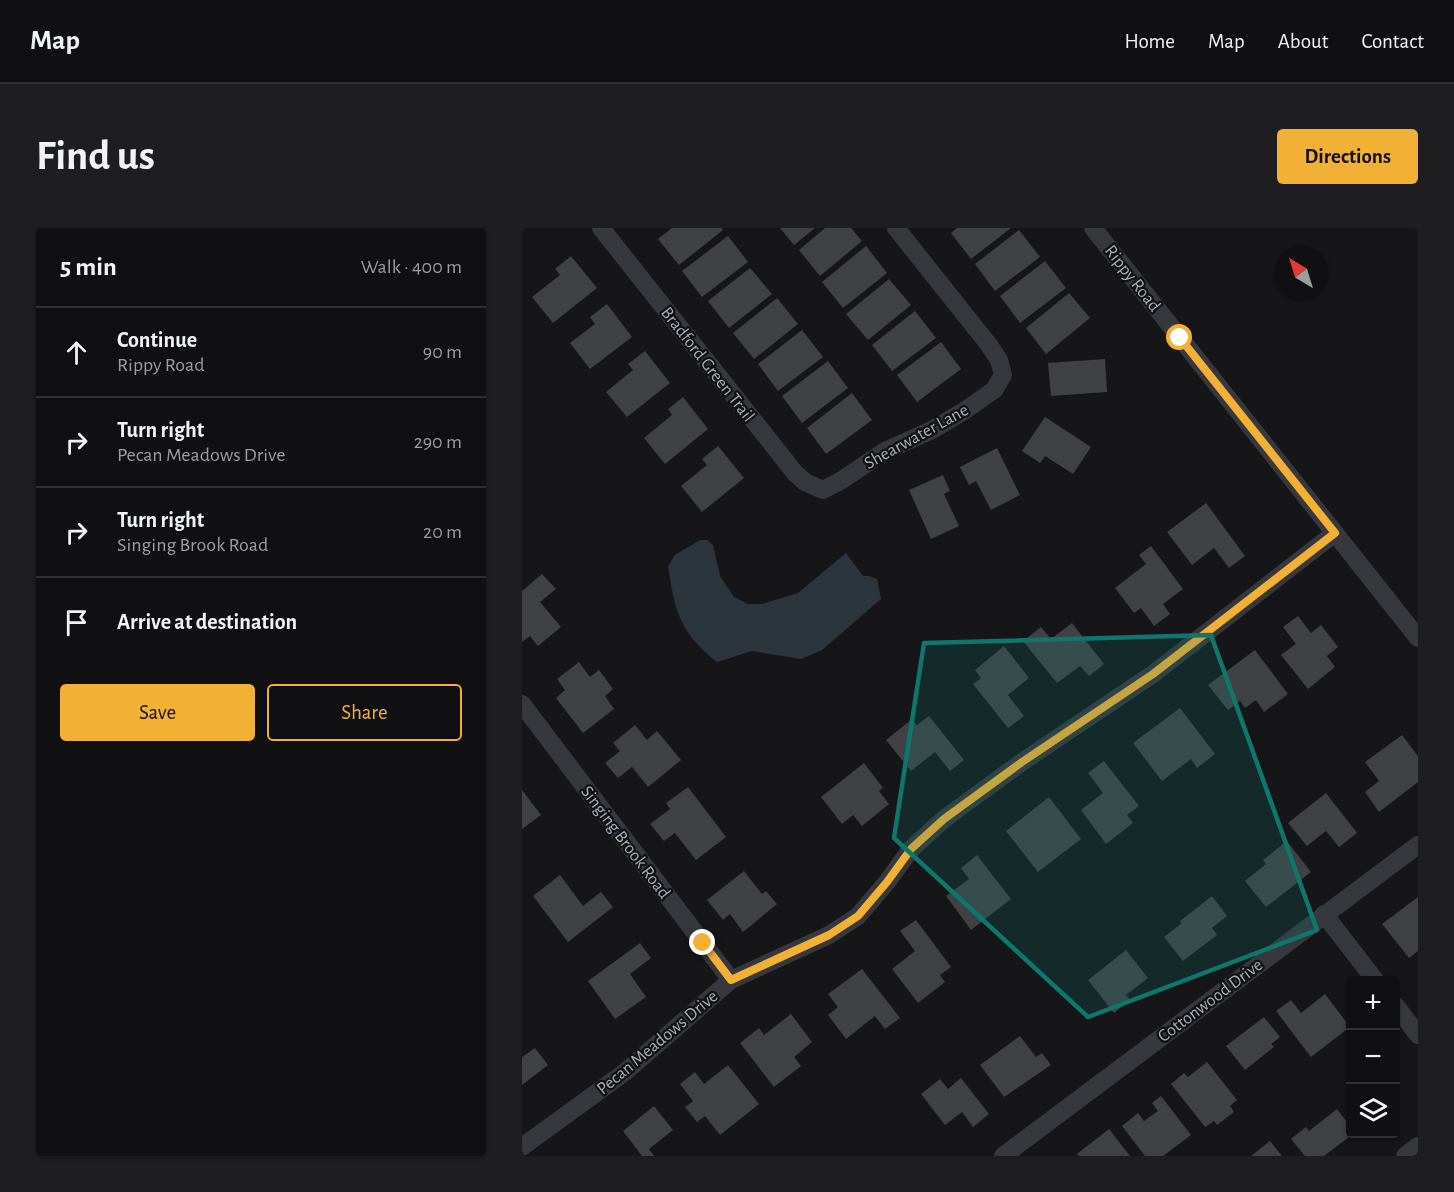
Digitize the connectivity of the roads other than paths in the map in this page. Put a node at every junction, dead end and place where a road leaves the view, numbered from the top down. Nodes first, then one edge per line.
1 (601, 228) edge
2 (897, 228) edge
3 (1093, 228) edge
4 (824, 490) joint
5 (1335, 533) junction
6 (1418, 638) edge
7 (522, 704) edge
8 (1418, 845) edge
9 (1324, 914) junction
10 (1371, 976) edge
11 (731, 980) junction
12 (1400, 1012) edge
13 (1418, 1035) edge
14 (1418, 1146) edge
15 (522, 1147) edge
16 (1003, 1156) edge
17 (1405, 1156) edge

1 - 4 street, Bradford Green Trail
2 - 4 street, Shearwater Lane
3 - 5 street, Rippy Road
5 - 6 street, Rippy Road
5 - 11 street, Pecan Meadows Drive
7 - 11 street, Singing Brook Road
8 - 9 street, Cottonwood Drive
9 - 10 street
9 - 16 street, Cottonwood Drive
11 - 15 street, Pecan Meadows Drive
12 - 13 street
14 - 17 street

